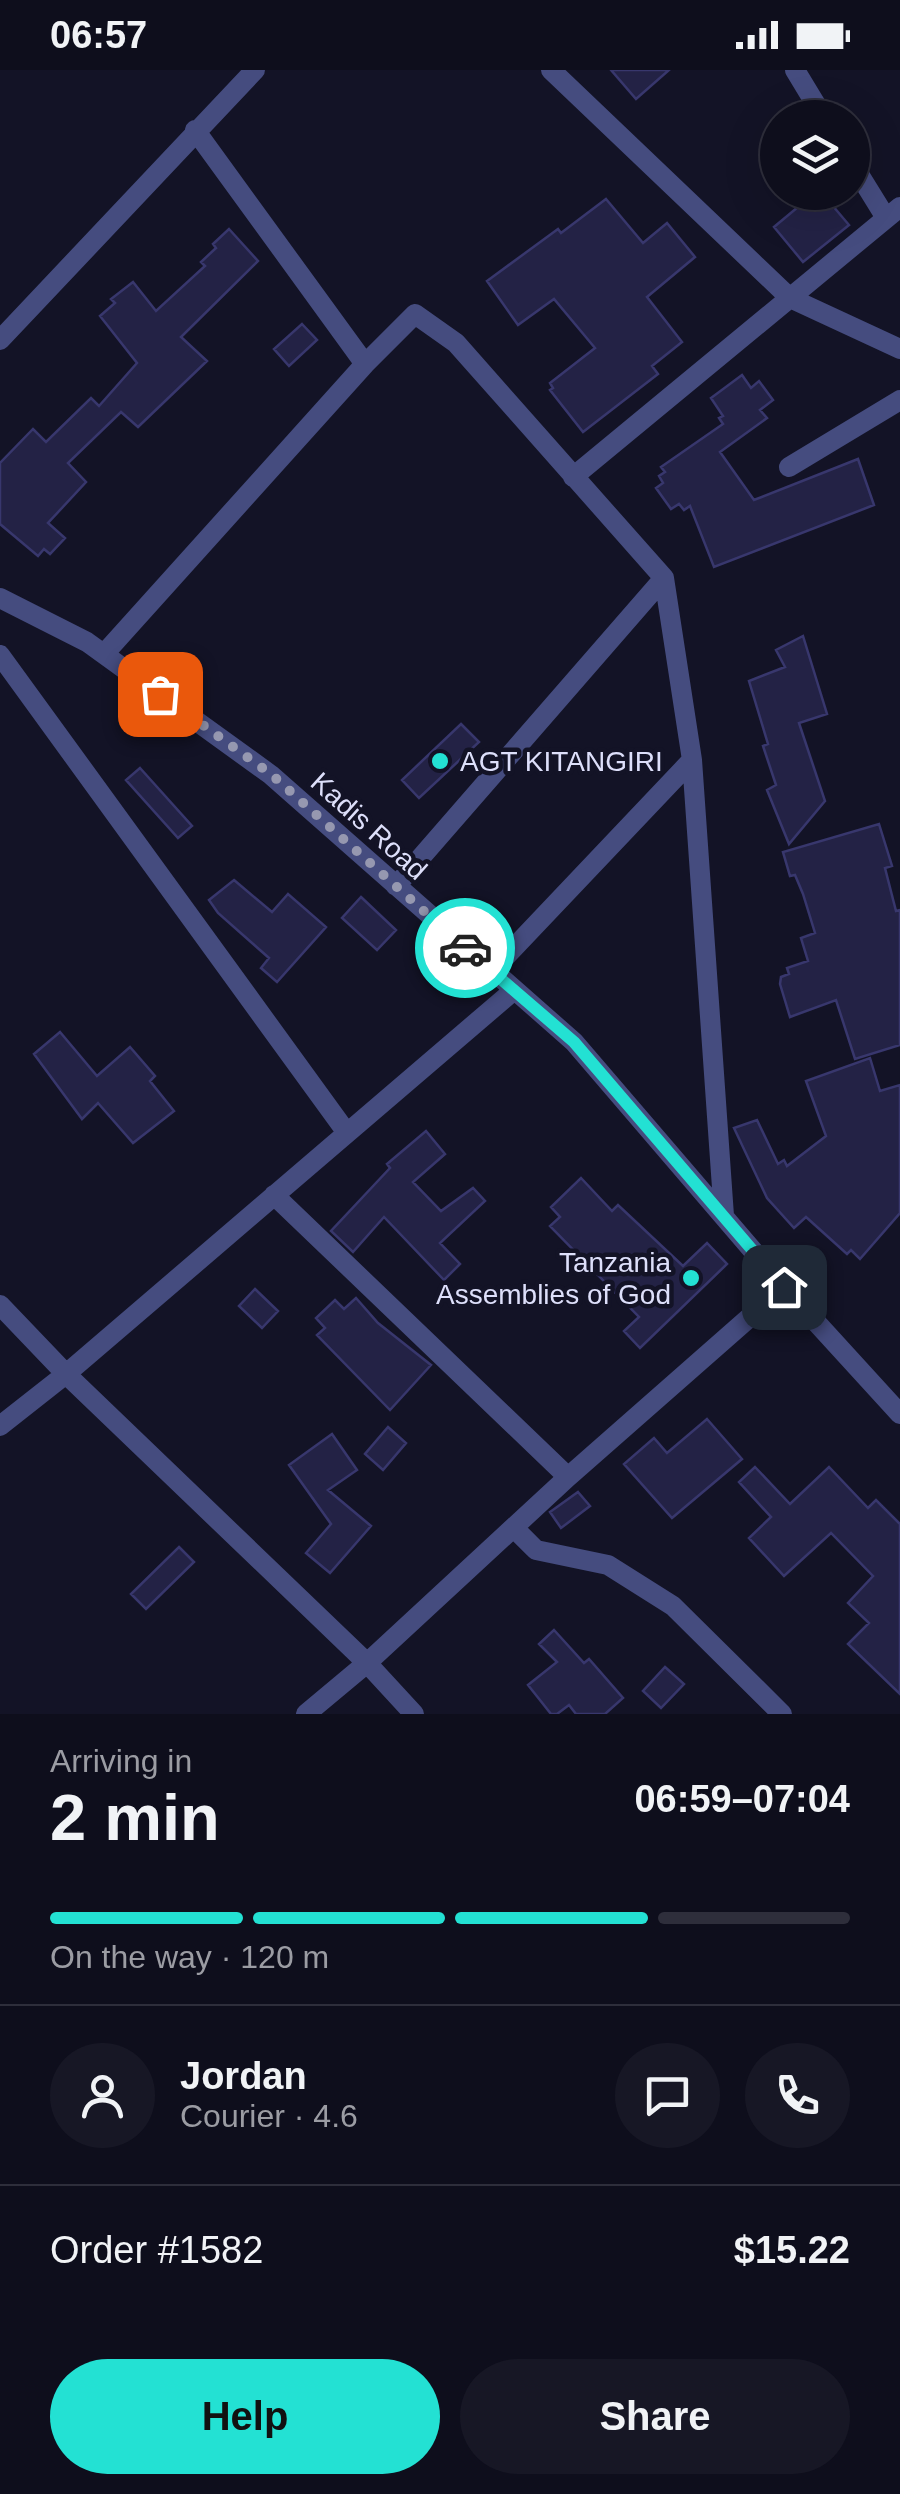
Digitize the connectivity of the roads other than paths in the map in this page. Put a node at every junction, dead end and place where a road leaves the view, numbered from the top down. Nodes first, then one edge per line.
1 (255, 70) edge
2 (552, 70) edge
3 (795, 70) edge
4 (813, 100) edge
5 (195, 130) junction
6 (870, 186) edge
7 (893, 213) edge
8 (790, 298) junction
9 (0, 340) edge
10 (900, 349) edge
11 (365, 364) junction
12 (900, 400) edge
13 (789, 467) dead end
14 (572, 477) junction
15 (664, 578) junction
16 (0, 598) edge
17 (104, 654) junction
18 (0, 655) edge
19 (692, 760) junction
20 (396, 886) junction
21 (491, 972) junction
22 (514, 992) junction
23 (348, 1132) junction
24 (274, 1195) junction
25 (724, 1216) junction
26 (784, 1287) junction
27 (0, 1305) edge
28 (66, 1374) junction
29 (900, 1414) edge
30 (0, 1426) edge
31 (568, 1477) junction
32 (515, 1530) junction
33 (367, 1663) junction
34 (306, 1714) edge
35 (414, 1714) edge
36 (782, 1714) edge

1 - 5 street
2 - 8 street
3 - 4 street
5 - 9 street
5 - 11 street
6 - 7 street
7 - 8 street
8 - 10 street
8 - 14 street
11 - 14 street
11 - 17 street
12 - 13 street
14 - 15 street
15 - 19 street
15 - 20 street
16 - 17 street, Kadis Road
17 - 20 street, Kadis Road
18 - 23 street
19 - 21 street
19 - 25 street
20 - 21 street, Kadis Road
21 - 22 street, Kadis Road
22 - 23 street
22 - 25 street, Kadis Road
23 - 24 street
24 - 28 street
24 - 31 street
25 - 26 street, Kadis Road
26 - 29 street, Kadis Road
26 - 31 street
27 - 28 street
28 - 30 street
28 - 33 street
31 - 32 street
32 - 33 street
32 - 36 street
33 - 34 street
33 - 35 street

